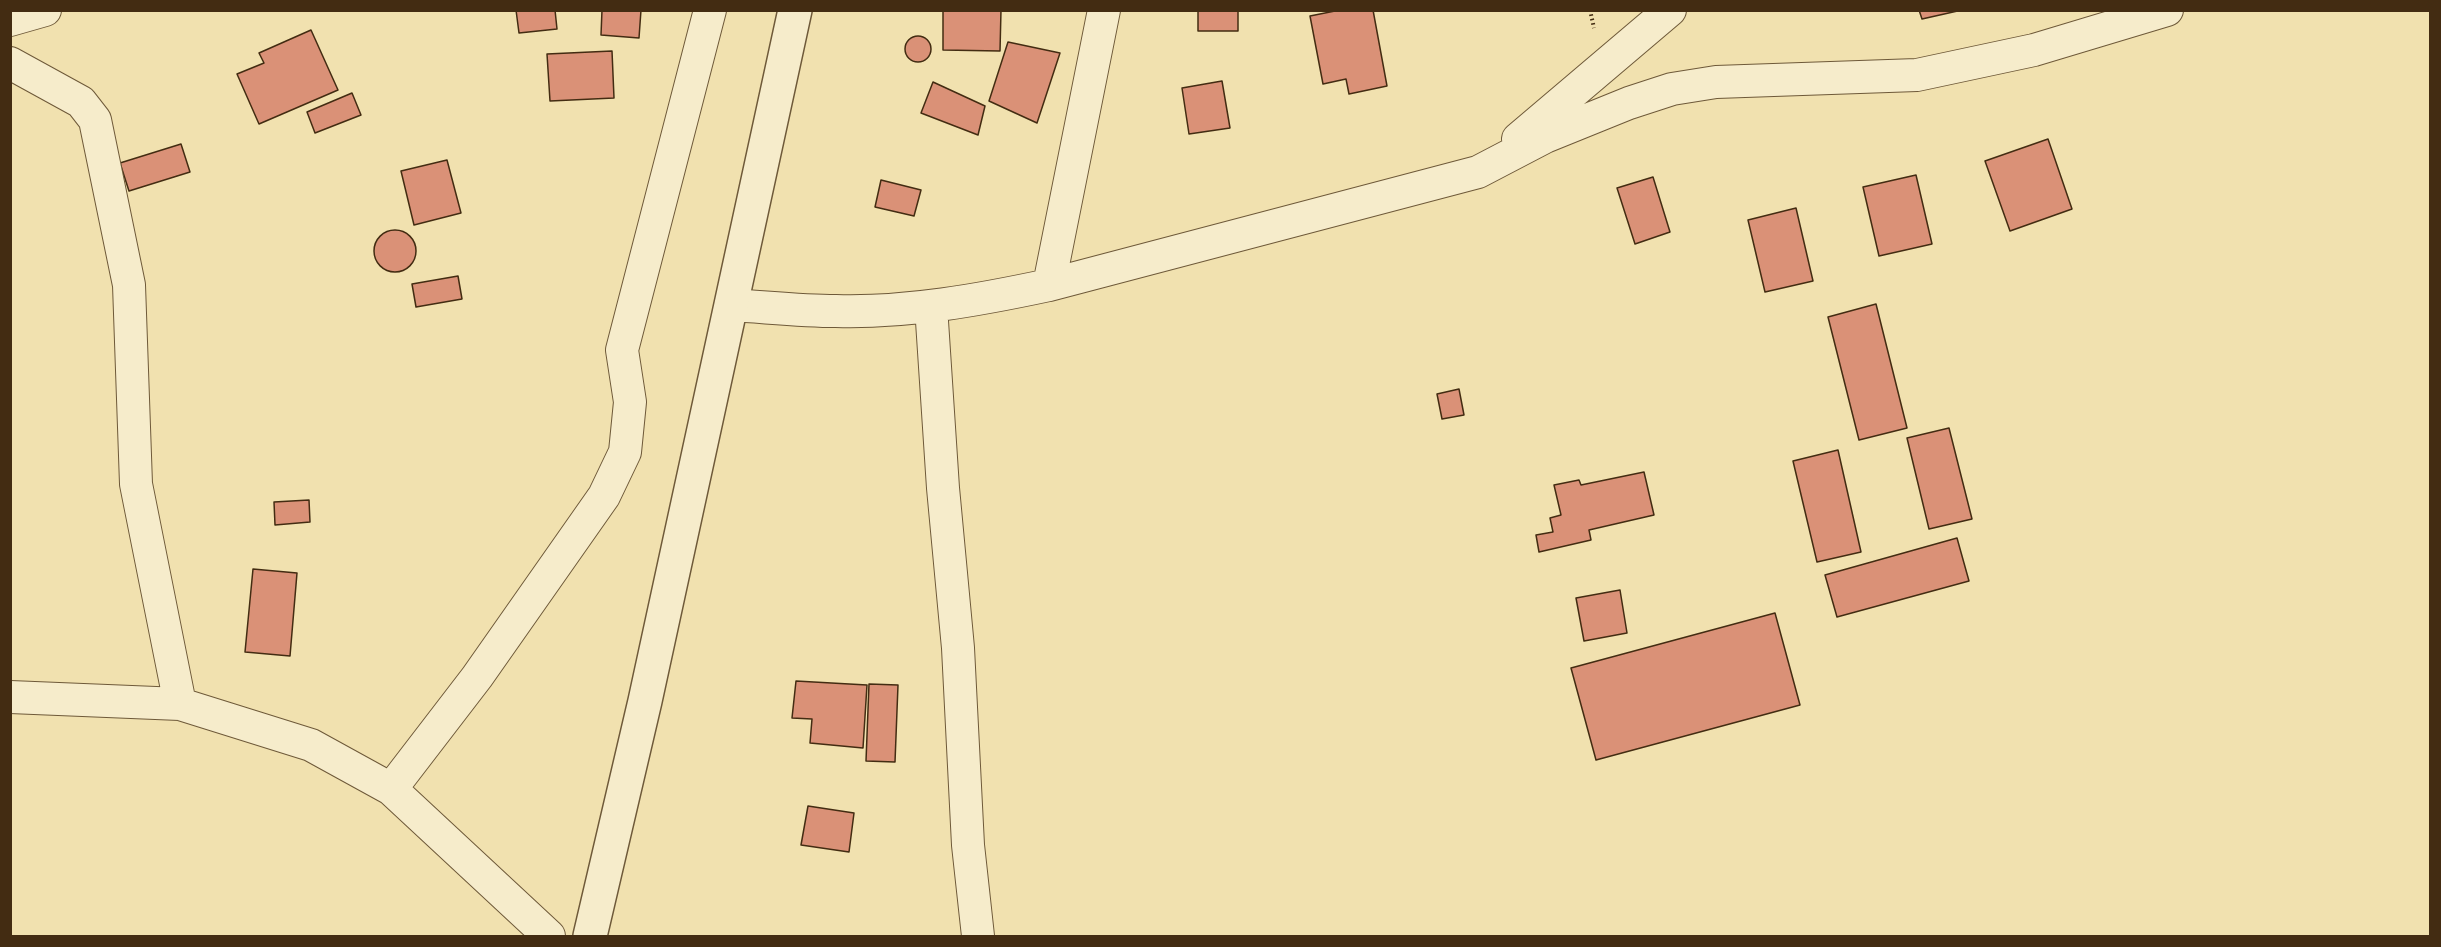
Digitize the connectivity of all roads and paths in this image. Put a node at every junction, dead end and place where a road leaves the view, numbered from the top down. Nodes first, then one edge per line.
1 (45, 10) edge
2 (710, 10) edge
3 (795, 10) edge
4 (1104, 10) edge
5 (1670, 10) edge
6 (2167, 10) edge
7 (10, 20) edge
8 (10, 63) edge
9 (1478, 172) junction
10 (1049, 285) junction
11 (731, 305) junction
12 (931, 306) junction
13 (10, 697) edge
14 (180, 704) junction
15 (391, 789) junction
16 (549, 936) edge
17 (590, 936) edge
18 (978, 936) edge

1 - 7 street
2 - 15 street
3 - 11 street
4 - 10 street
5 - 9 street
6 - 9 street
8 - 14 street
9 - 10 street
10 - 12 street
11 - 12 street
11 - 17 street
12 - 18 street
13 - 14 street
14 - 15 street
15 - 16 street

